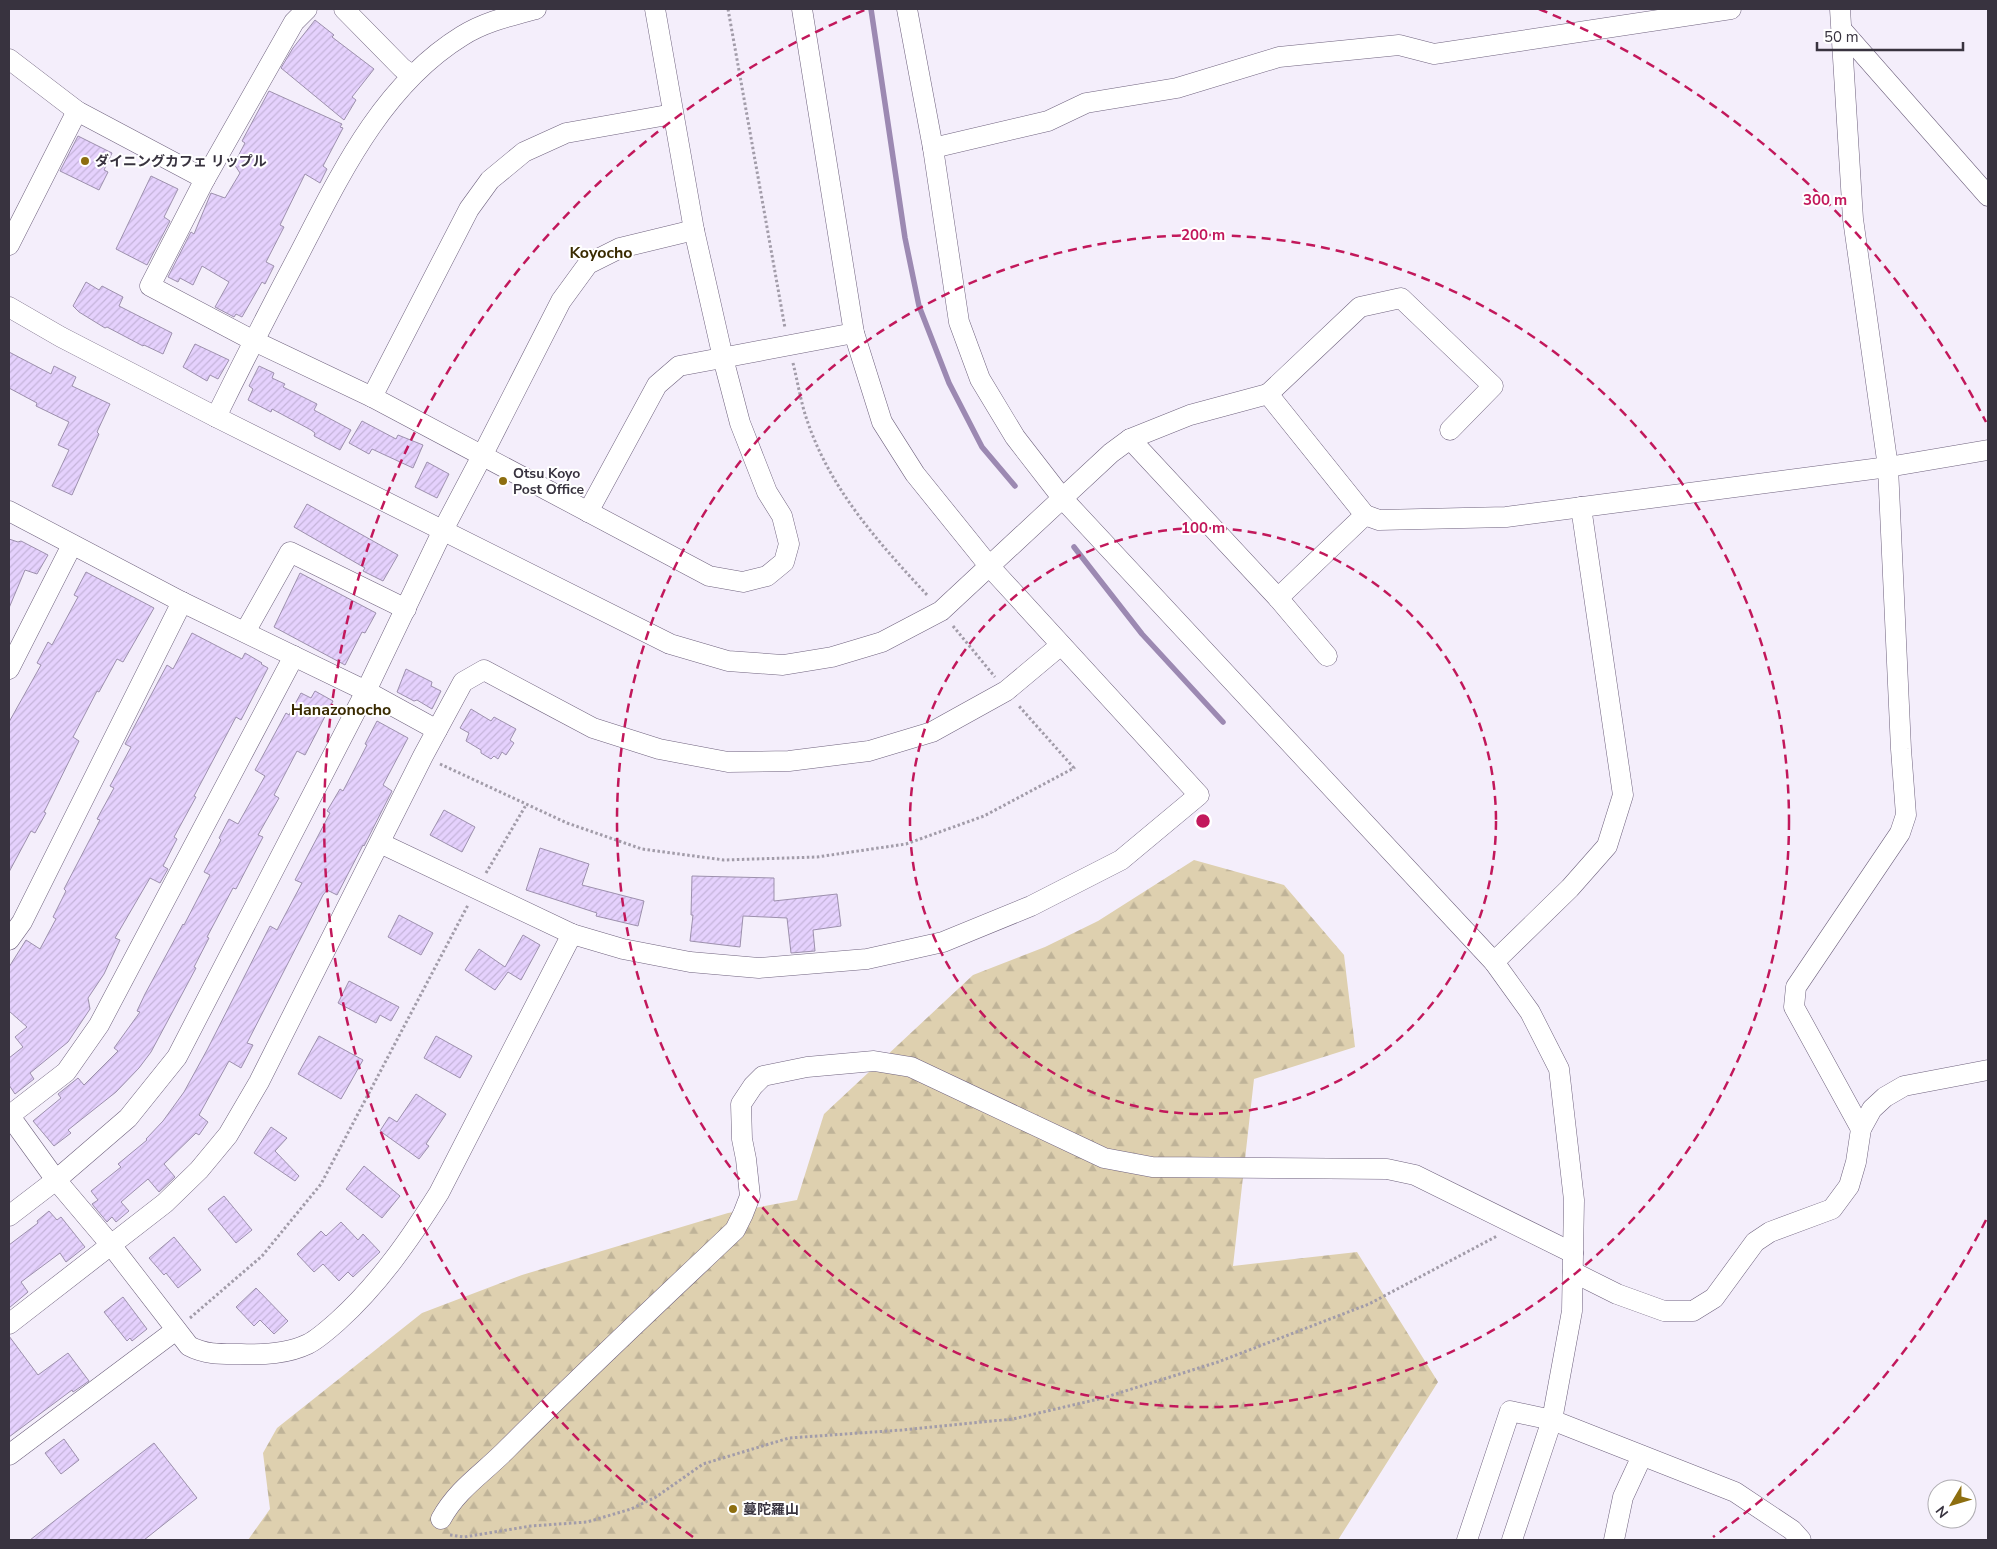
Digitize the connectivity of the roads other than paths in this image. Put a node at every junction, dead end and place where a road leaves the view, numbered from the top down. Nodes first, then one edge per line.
1 (307, 9) edge
2 (344, 9) edge
3 (536, 9) edge
4 (654, 9) edge
5 (802, 9) edge
6 (907, 9) edge
7 (1732, 9) edge
8 (1840, 9) edge
9 (1842, 30) junction
10 (9, 59) edge
11 (412, 75) junction
12 (77, 111) junction
13 (674, 114) junction
14 (933, 148) junction
15 (205, 179) junction
16 (1988, 196) edge
17 (694, 230) junction
18 (9, 245) edge
19 (9, 307) edge
20 (854, 333) junction
21 (254, 341) junction
22 (723, 358) junction
23 (1268, 394) junction
24 (372, 397) junction
25 (216, 417) junction
26 (1450, 430) dead end
27 (1130, 439) junction
28 (1988, 450) edge
29 (482, 456) junction
30 (1888, 467) junction
31 (1063, 499) junction
32 (1581, 507) junction
33 (9, 511) edge
34 (588, 512) junction
35 (1365, 514) junction
36 (443, 530) junction
37 (72, 545) junction
38 (990, 567) junction
39 (1278, 598) junction
40 (182, 602) junction
41 (406, 609) junction
42 (245, 632) junction
43 (1061, 645) junction
44 (294, 656) junction
45 (1327, 656) dead end
46 (9, 669) edge
47 (366, 691) junction
48 (438, 730) junction
49 (380, 843) junction
50 (572, 934) junction
51 (9, 940) edge
52 (1494, 962) junction
53 (1988, 1070) edge
54 (9, 1116) edge
55 (1861, 1129) junction
56 (56, 1180) junction
57 (9, 1216) edge
58 (111, 1245) junction
59 (1573, 1263) junction
60 (9, 1324) edge
61 (176, 1330) junction
62 (1552, 1420) junction
63 (9, 1455) edge
64 (1642, 1456) junction
65 (441, 1519) road end
66 (1467, 1540) edge
67 (1512, 1540) edge
68 (1614, 1540) edge
69 (1801, 1540) edge

1 - 15 street
2 - 11 street
3 - 11 street
4 - 13 street
5 - 20 street
6 - 14 street
7 - 14 street
8 - 9 street
9 - 16 street
9 - 30 street
10 - 12 street
11 - 21 street
12 - 15 street
12 - 18 street
13 - 17 street
13 - 24 street
14 - 31 street
15 - 21 street
17 - 22 street
17 - 29 street
19 - 25 street
20 - 22 street
20 - 38 street
21 - 24 street
21 - 25 street
22 - 34 street
22 - 34 street
23 - 26 street
23 - 27 street
23 - 35 street
24 - 29 street
25 - 36 street
27 - 31 street
27 - 39 street
28 - 30 street
29 - 34 street
29 - 36 street
30 - 32 street
30 - 55 street
31 - 38 street
31 - 52 street
32 - 35 street
32 - 52 street
33 - 37 street
35 - 39 street
36 - 38 street
36 - 41 street
37 - 40 street
37 - 46 street
38 - 43 street
39 - 45 street
40 - 42 street
40 - 51 street
41 - 42 street
41 - 47 street
42 - 44 street
43 - 48 street
43 - 50 street
44 - 47 street
44 - 54 street
47 - 48 street
47 - 56 street
48 - 49 street
49 - 50 street
49 - 58 street
50 - 61 street
52 - 59 street
53 - 55 street
54 - 56 street
55 - 59 street
56 - 57 street
56 - 58 street
58 - 60 street
58 - 61 street
59 - 62 street
59 - 65 street
61 - 63 street
62 - 64 street
62 - 66 street
62 - 67 street
64 - 68 street
64 - 69 street

